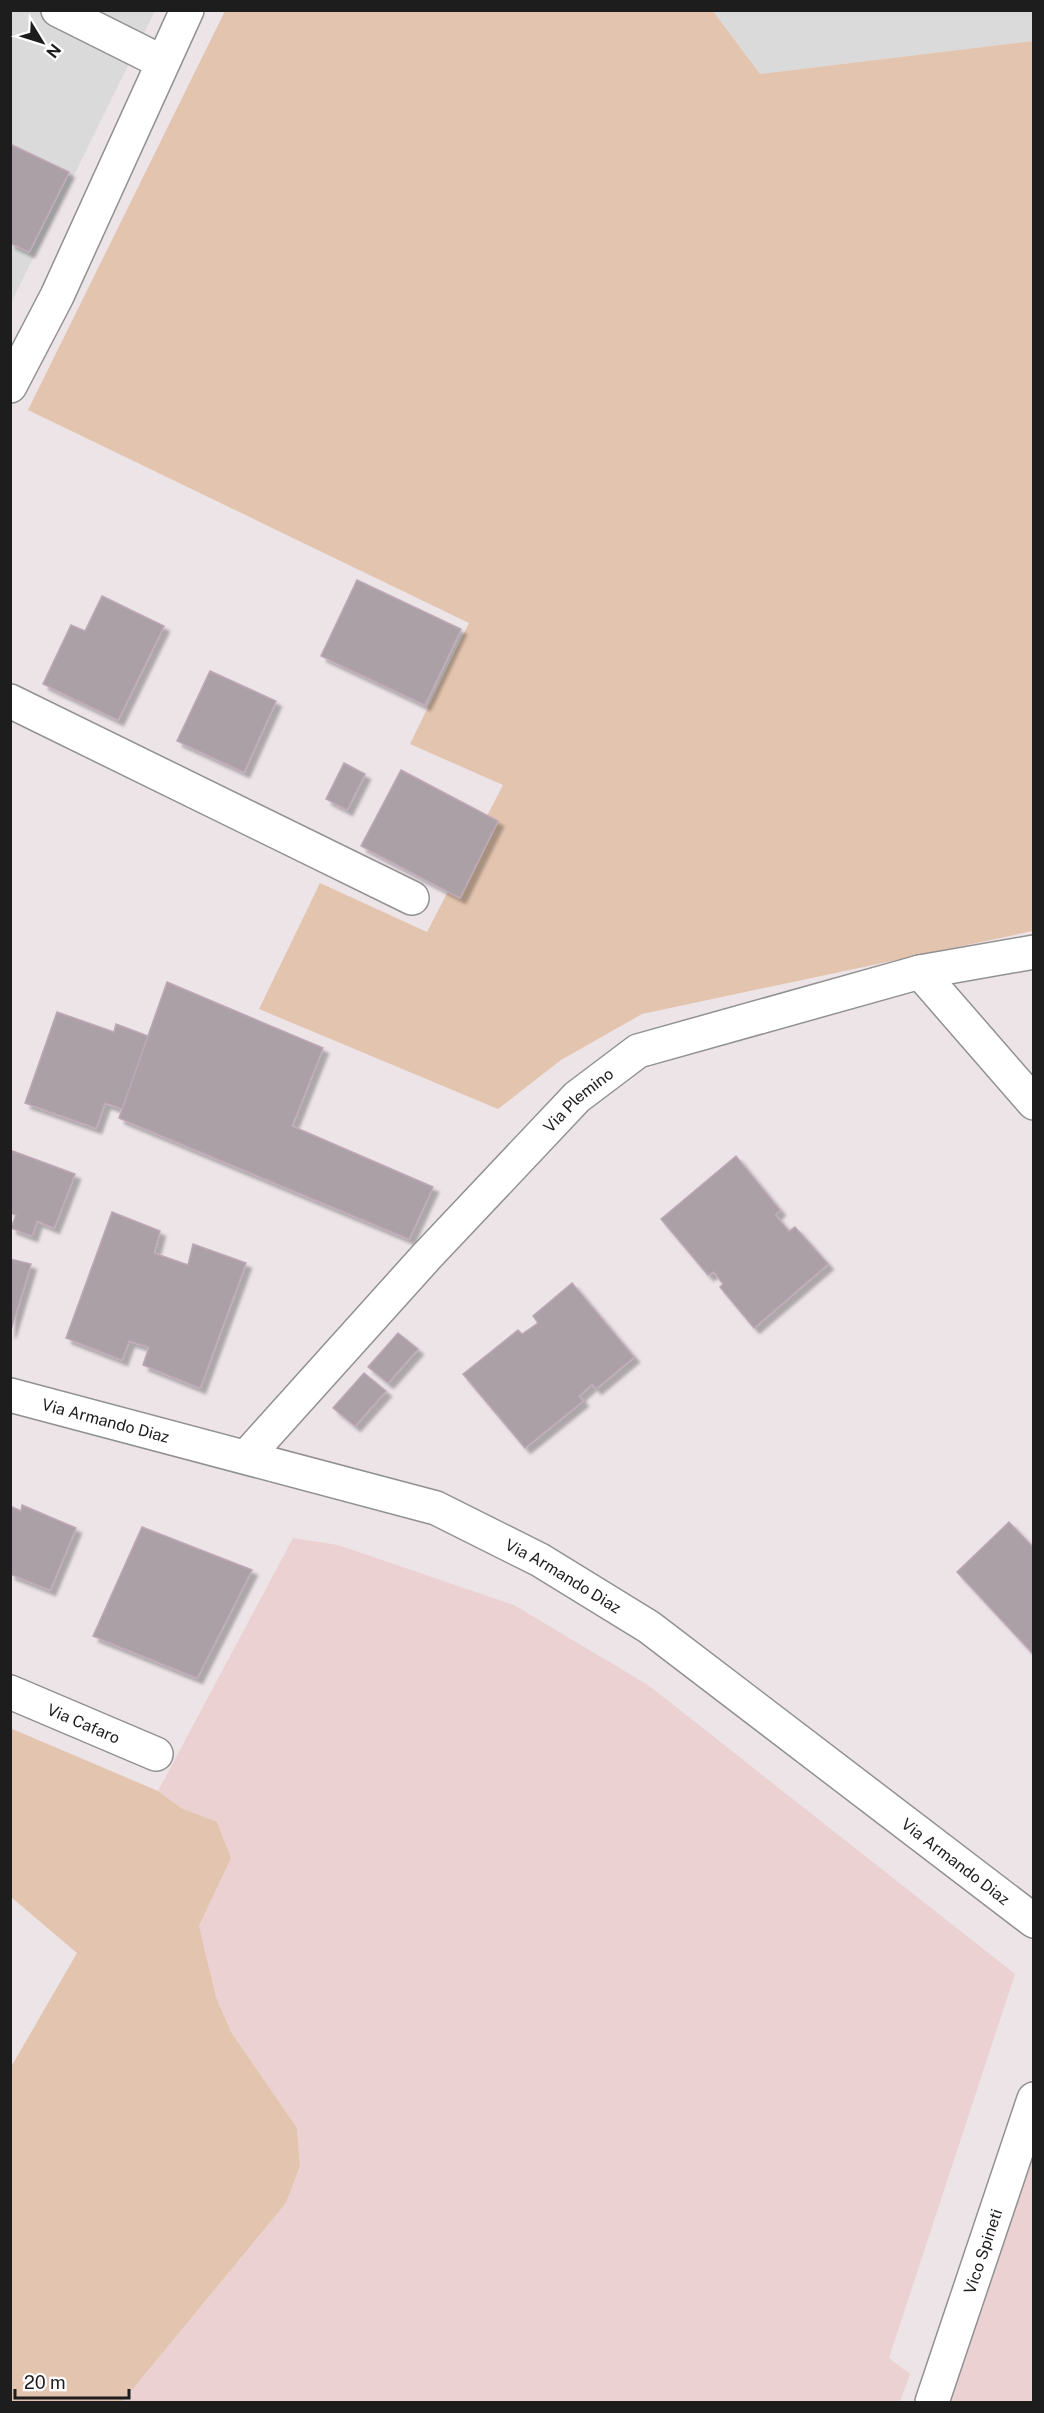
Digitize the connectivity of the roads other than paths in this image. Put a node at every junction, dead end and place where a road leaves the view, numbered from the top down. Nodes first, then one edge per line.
1 (57, 10) edge
2 (187, 10) edge
3 (162, 62) junction
4 (10, 386) edge
5 (10, 701) edge
6 (412, 898) dead end
7 (1034, 952) edge
8 (920, 972) junction
9 (1034, 1103) edge
10 (10, 1395) edge
11 (246, 1457) junction
12 (10, 1692) edge
13 (156, 1754) dead end
14 (1034, 1921) edge
15 (1034, 2099) edge
16 (932, 2403) edge

1 - 3 street
2 - 3 street
3 - 4 street
5 - 6 street
7 - 8 street, Via Plemino
8 - 9 street
8 - 11 street, Via Plemino
10 - 11 street, Via Armando Diaz
11 - 14 street, Via Armando Diaz
12 - 13 street, Via Cafaro
15 - 16 street, Vico Spineti

